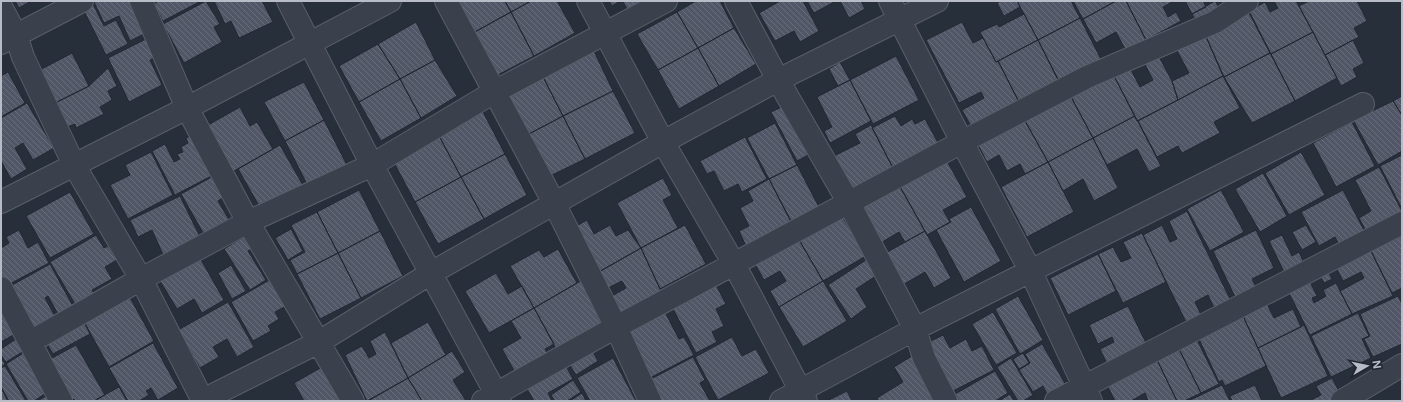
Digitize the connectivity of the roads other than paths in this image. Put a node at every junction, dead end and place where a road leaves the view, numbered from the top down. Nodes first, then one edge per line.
1 (82, 1) edge
2 (140, 1) edge
3 (288, 1) edge
4 (390, 1) edge
5 (446, 1) edge
6 (588, 1) edge
7 (666, 1) edge
8 (736, 1) edge
9 (890, 1) edge
10 (937, 1) edge
11 (1247, 1) edge
12 (1, 7) edge
13 (901, 20) junction
14 (606, 33) junction
15 (8, 39) edge
16 (311, 44) junction
17 (778, 80) junction
18 (494, 92) junction
19 (1363, 104) dead end
20 (187, 108) junction
21 (663, 142) junction
22 (962, 142) junction
23 (74, 165) junction
24 (372, 165) junction
25 (1, 202) edge
26 (849, 203) junction
27 (554, 204) junction
28 (248, 222) junction
29 (1402, 223) edge
30 (734, 264) junction
31 (1031, 272) junction
32 (431, 274) junction
33 (141, 279) junction
34 (1, 288) edge
35 (616, 327) junction
36 (915, 329) junction
37 (30, 342) junction
38 (319, 342) junction
39 (1402, 365) edge
40 (1087, 394) edge
41 (803, 396) edge
42 (493, 399) edge
43 (61, 401) edge
44 (202, 401) edge
45 (353, 401) edge
46 (650, 401) edge
47 (781, 401) edge
48 (946, 401) edge
49 (1056, 401) edge
50 (1342, 401) edge

1 - 15 street
2 - 20 street
3 - 16 street
4 - 16 street
5 - 18 street
6 - 14 street
7 - 14 street
8 - 17 street
9 - 13 street
10 - 13 street
11 - 22 street
12 - 15 street
13 - 17 street
13 - 22 street
14 - 18 street
14 - 21 street
15 - 23 street
16 - 20 street
16 - 24 street
17 - 21 street
17 - 26 street
18 - 24 street
18 - 27 street
19 - 31 street
20 - 23 street
20 - 28 street
21 - 27 street
21 - 30 street
22 - 26 street
22 - 31 street
23 - 25 street
23 - 33 street
24 - 28 street
24 - 32 street
26 - 30 street
26 - 36 street
27 - 32 street
27 - 35 street
28 - 33 street
28 - 38 street
29 - 40 street
30 - 35 street
30 - 41 street
31 - 36 street
31 - 40 street
32 - 38 street
32 - 42 street
33 - 37 street
33 - 44 street
34 - 37 street
35 - 42 street
35 - 46 street
36 - 41 street
36 - 48 street
37 - 43 street
38 - 44 street
38 - 45 street
39 - 50 street
40 - 49 street
41 - 47 street

